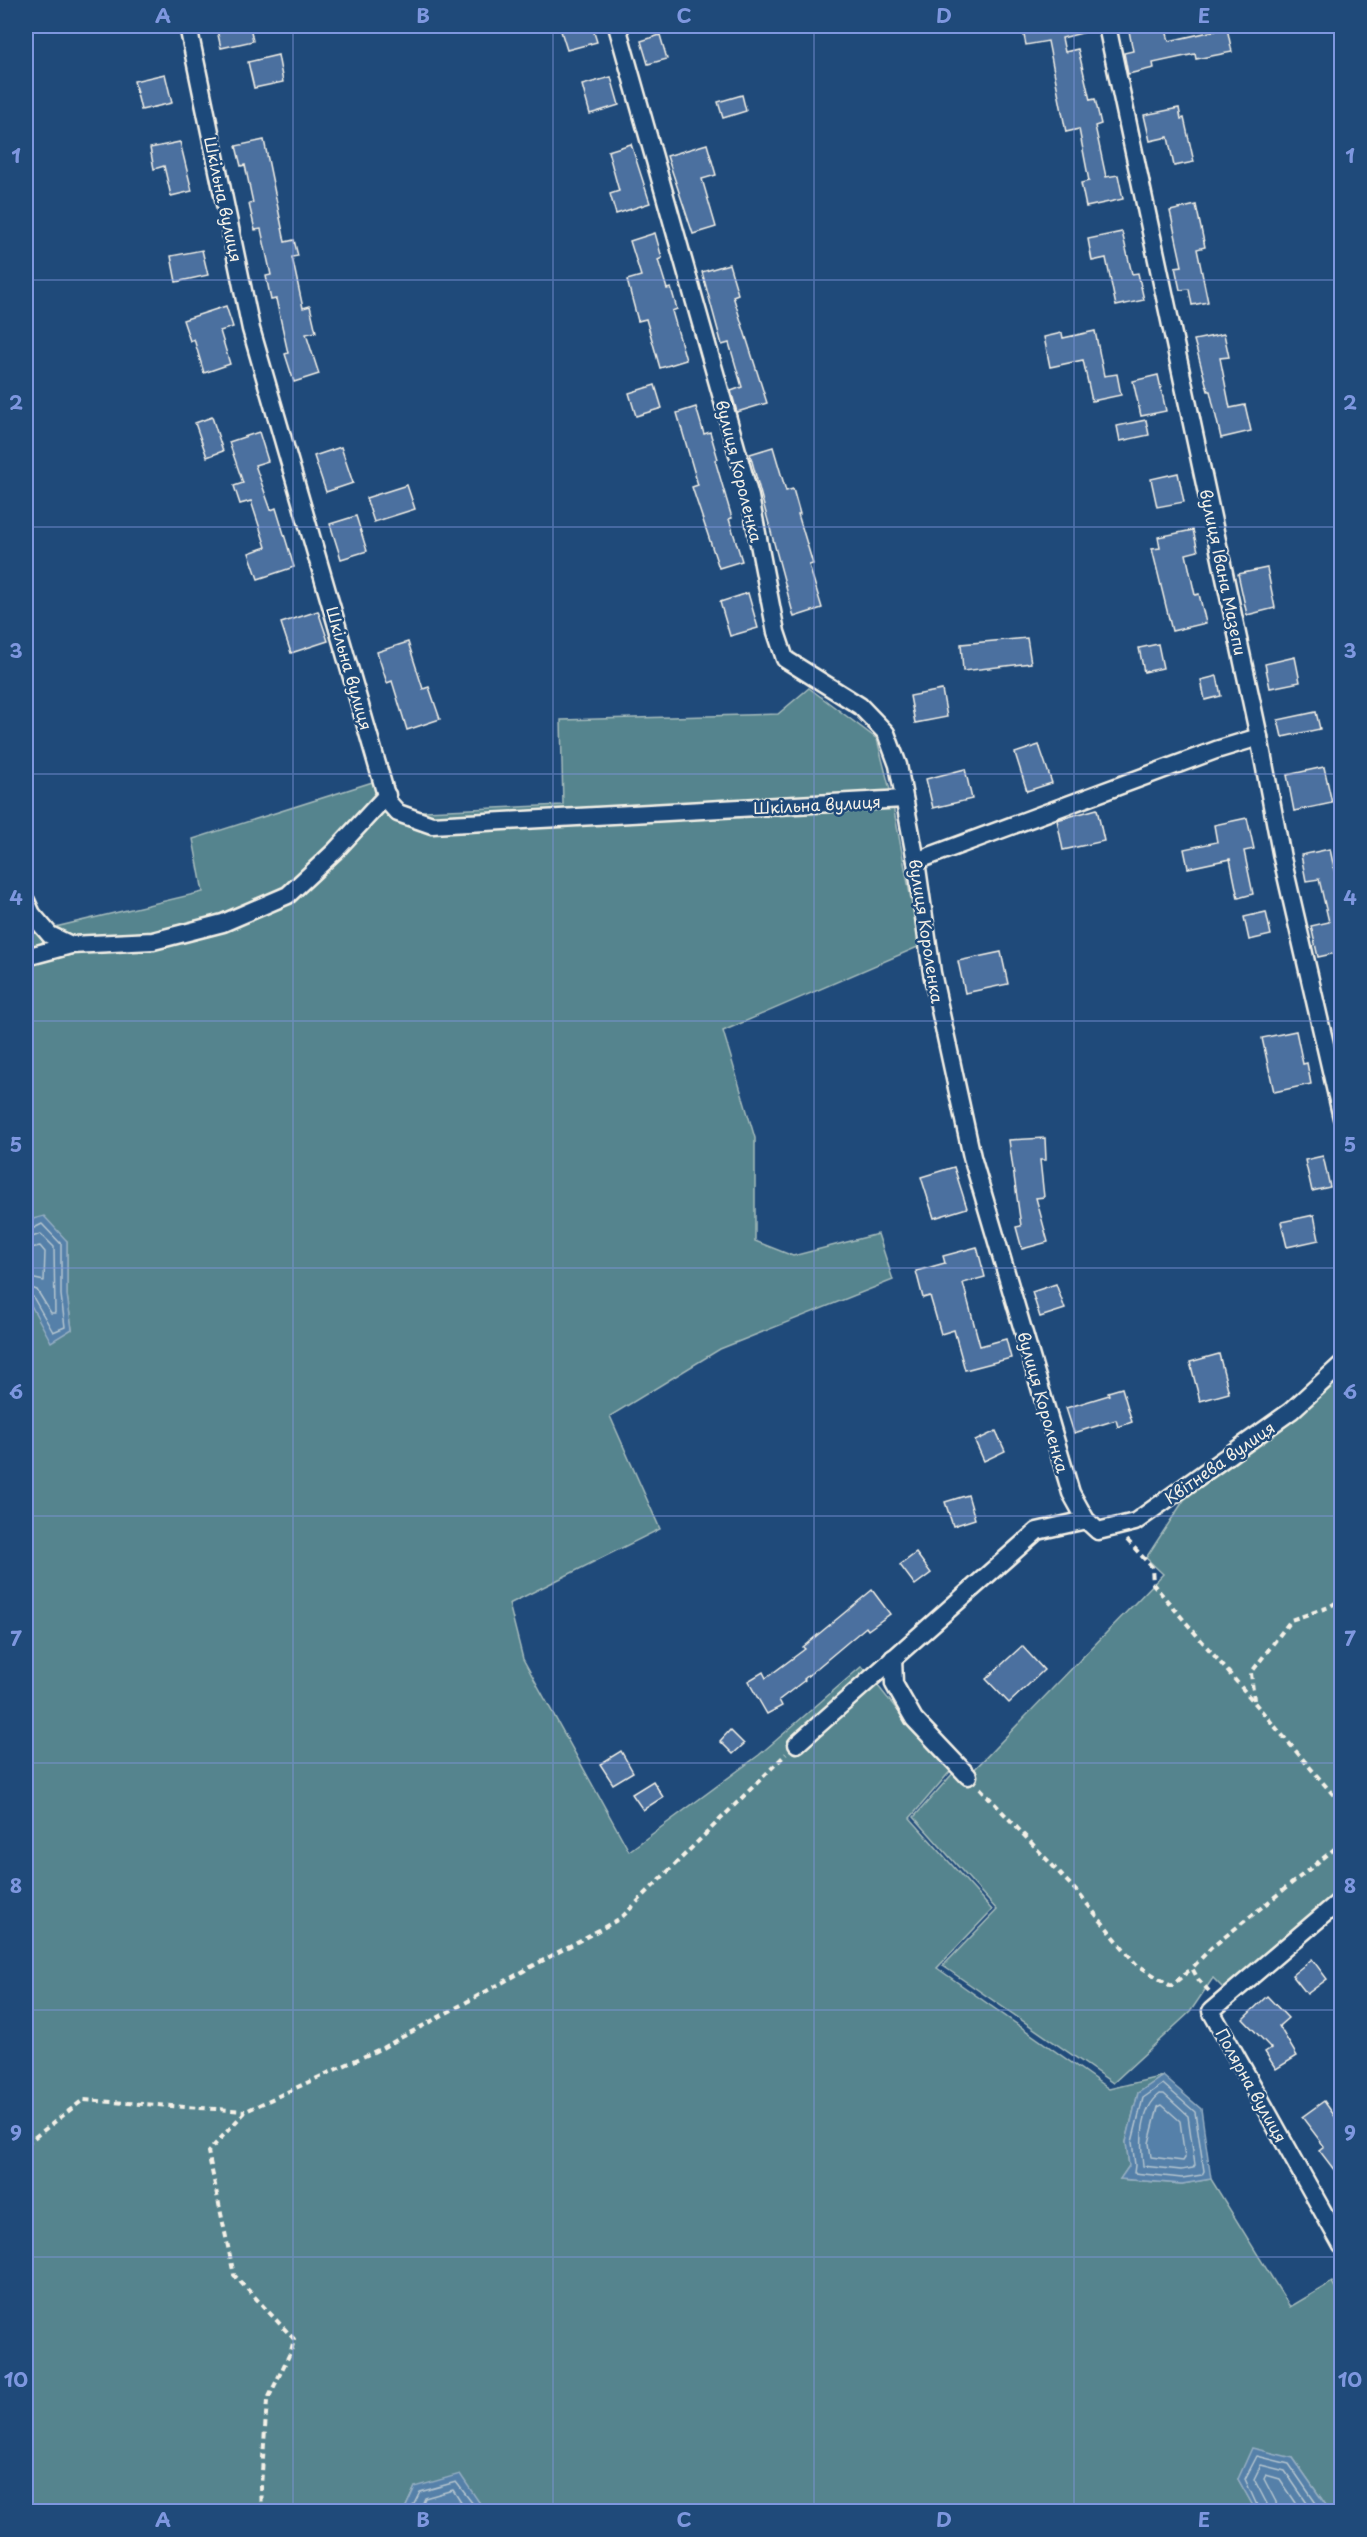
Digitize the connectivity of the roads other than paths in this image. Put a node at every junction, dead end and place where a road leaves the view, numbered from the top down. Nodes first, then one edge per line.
1 (188, 26) edge
2 (617, 26) edge
3 (1107, 26) edge
4 (1259, 737) junction
5 (387, 795) junction
6 (904, 799) junction
7 (916, 861) junction
8 (26, 901) edge
9 (71, 945) junction
10 (26, 957) edge
11 (1341, 1118) edge
12 (1341, 1364) edge
13 (1092, 1525) junction
14 (893, 1658) junction
15 (797, 1744) road end
16 (968, 1776) road end
17 (1341, 1899) edge
18 (1341, 2246) edge

1 - 5 street, Шкільна вулиця
2 - 6 street, вулиця Короленка
3 - 4 street, вулиця Івана Мазепи
4 - 7 street
4 - 11 street, вулиця Івана Мазепи
5 - 6 street, Шкільна вулиця
5 - 9 street
6 - 7 street, вулиця Короленка
7 - 13 street, вулиця Короленка
8 - 9 street
9 - 10 street
12 - 13 street, Квітнева вулиця
13 - 14 street
14 - 15 street
14 - 16 street
17 - 18 street, Полярна вулиця

